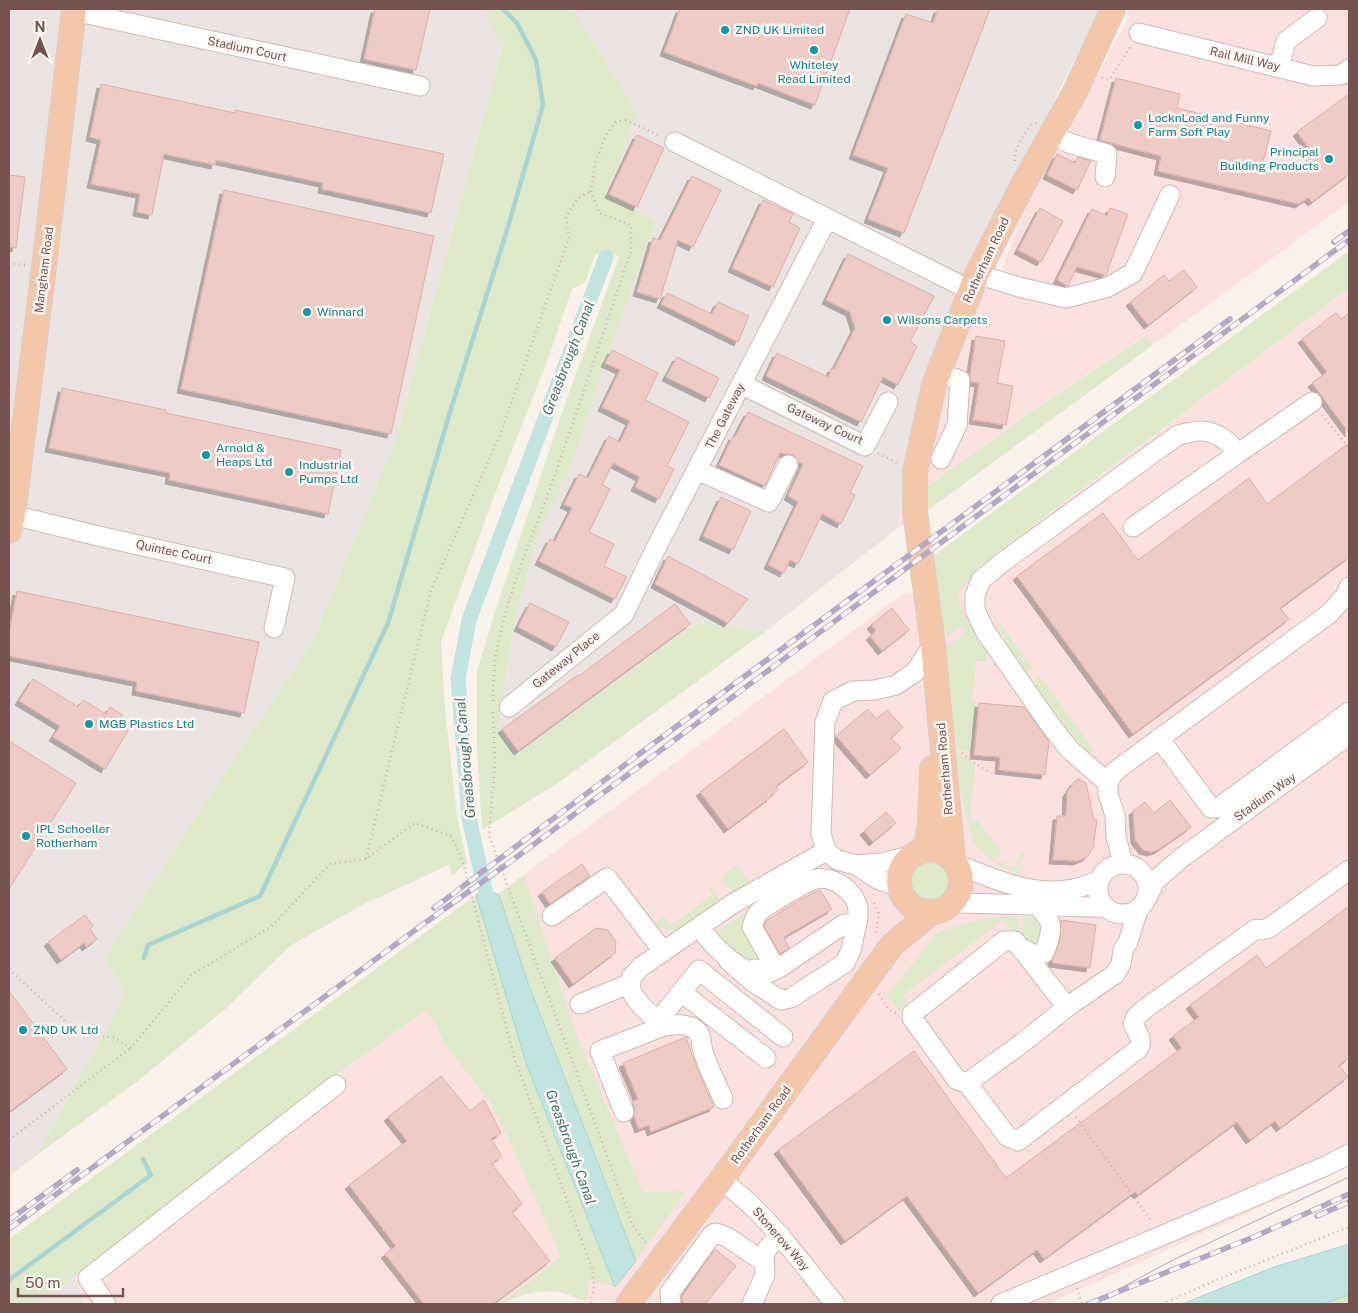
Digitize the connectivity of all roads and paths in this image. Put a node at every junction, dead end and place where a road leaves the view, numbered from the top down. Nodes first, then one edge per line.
1 (1113, 9) edge
2 (74, 10) edge
3 (1317, 18) dead end
4 (1139, 34) joint
5 (1279, 67) junction
6 (1349, 69) edge
7 (1084, 72) junction
8 (420, 86) dead end
9 (1052, 134) junction
10 (676, 142) joint
11 (1105, 177) dead end
12 (591, 192) junction
13 (1170, 195) dead end
14 (827, 219) junction
15 (973, 282) junction
16 (938, 373) junction
17 (741, 384) junction
18 (888, 402) dead end
19 (1312, 402) joint
20 (865, 446) junction
21 (1349, 448) edge
22 (1237, 454) junction
23 (941, 459) dead end
24 (788, 465) dead end
25 (697, 470) junction
26 (915, 472) junction
27 (11, 523) edge
28 (1133, 528) dead end
29 (1349, 587) edge
30 (624, 614) joint
31 (274, 628) dead end
32 (932, 645) junction
33 (936, 679) junction
34 (509, 707) dead end
35 (1349, 712) edge
36 (1349, 735) edge
37 (1159, 738) junction
38 (1108, 783) junction
39 (1116, 836) junction
40 (826, 851) junction
41 (918, 853) junction
42 (1180, 859) junction
43 (366, 860) junction
44 (955, 862) junction
45 (1123, 864) junction
46 (856, 865) junction
47 (1349, 870) edge
48 (1141, 872) junction
49 (1101, 877) junction
50 (902, 893) junction
51 (1142, 904) junction
52 (1038, 906) junction
53 (942, 908) junction
54 (1108, 910) junction
55 (552, 916) dead end
56 (699, 927) junction
57 (855, 931) junction
58 (892, 945) junction
59 (1021, 948) junction
60 (1123, 950) junction
61 (663, 951) junction
62 (705, 958) junction
63 (728, 960) junction
64 (9, 969) edge
65 (631, 983) junction
66 (681, 992) junction
67 (580, 1004) dead end
68 (1067, 1007) junction
69 (661, 1024) junction
70 (783, 1037) dead end
71 (131, 1048) junction
72 (766, 1058) dead end
73 (972, 1080) junction
74 (336, 1085) dead end
75 (723, 1099) dead end
76 (1067, 1104) junction
77 (624, 1112) dead end
78 (9, 1140) edge
79 (1349, 1154) edge
80 (721, 1180) junction
81 (1349, 1227) edge
82 (781, 1236) junction
83 (1162, 1237) junction
84 (661, 1260) junction
85 (763, 1260) junction
86 (1079, 1294) dead end
87 (106, 1304) edge
88 (590, 1304) edge
89 (628, 1304) edge
90 (671, 1304) edge
91 (752, 1304) edge
92 (835, 1304) edge
93 (1001, 1304) edge
94 (1082, 1304) edge
95 (1162, 1304) edge

1 - 7 main road, Rotherham Road
2 - 8 street, Stadium Court
2 - 27 main road, Mangham Road
3 - 5 street
4 - 5 street, Rail Mill Way
4 - 7 path
5 - 6 street, Rail Mill Way
7 - 9 main road, Rotherham Road
9 - 11 street
9 - 15 main road, Rotherham Road
10 - 12 path
10 - 14 street
12 - 43 path
12 - 84 path
13 - 15 street
14 - 15 street
14 - 17 street, The Gateway
15 - 16 main road, Rotherham Road
16 - 23 street
16 - 26 main road, Rotherham Road
17 - 20 street, Gateway Court
17 - 25 street, The Gateway
18 - 20 street, Gateway Court
19 - 21 path
19 - 22 street
20 - 26 path
22 - 28 street
22 - 38 street
24 - 25 street
25 - 30 street, The Gateway
26 - 32 main road, Rotherham Road
27 - 31 street, Quintec Court
29 - 37 street
30 - 34 street, Gateway Place
32 - 33 main road, Rotherham Road
32 - 40 street
33 - 41 main road, Rotherham Road
33 - 44 main road, Rotherham Road
35 - 37 street
36 - 42 street, Stadium Way
37 - 38 street
38 - 39 street
39 - 45 street
39 - 49 street
40 - 46 street
40 - 56 street
41 - 44 main road
41 - 46 street
41 - 50 main road, Rotherham Road
42 - 48 street, Stadium Way
42 - 51 street, Stadium Way
43 - 71 path
43 - 88 path
44 - 49 street
44 - 53 main road, Rotherham Road
45 - 48 street
45 - 49 street
46 - 50 street
47 - 76 street
48 - 51 street
49 - 54 street
50 - 53 main road
50 - 58 main road, Rotherham Road
51 - 54 street
51 - 60 street
52 - 53 street
52 - 54 street
52 - 59 street
53 - 58 main road, Rotherham Road
54 - 60 street
55 - 61 street
56 - 61 street
56 - 62 street
57 - 62 street
57 - 63 street
57 - 63 street
58 - 80 main road, Rotherham Road
59 - 68 street
59 - 73 street
60 - 68 street
61 - 65 street
62 - 63 street
62 - 66 street
62 - 70 street
64 - 71 path
65 - 67 street
65 - 69 street
66 - 69 street
66 - 72 street
68 - 73 street
69 - 75 street
69 - 77 street
71 - 78 path
73 - 76 street
74 - 87 street
76 - 83 path
79 - 83 street
80 - 82 street, Stonerow Way
80 - 84 main road, Rotherham Road
81 - 95 path
82 - 85 street
82 - 92 street, Stonerow Way
83 - 93 street
84 - 89 main road, Rotherham Road
85 - 90 street
85 - 91 street
86 - 94 path

